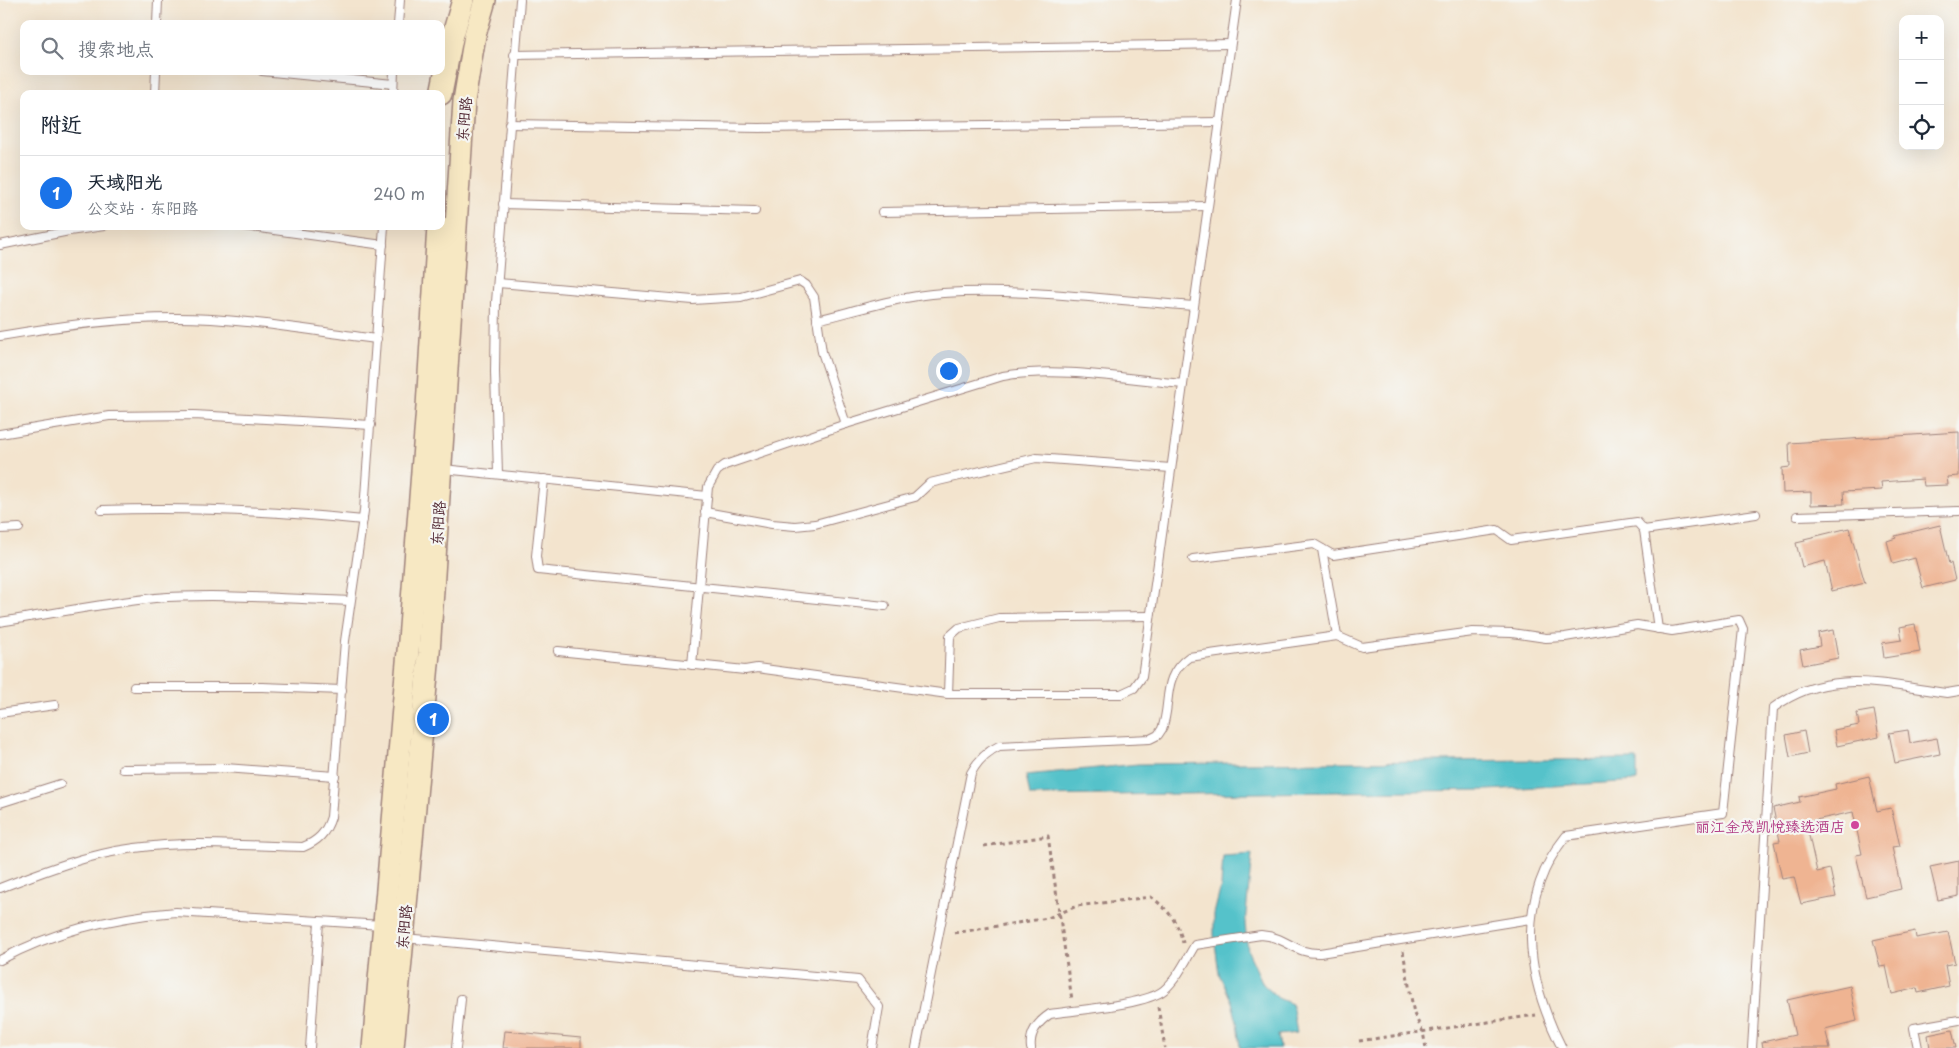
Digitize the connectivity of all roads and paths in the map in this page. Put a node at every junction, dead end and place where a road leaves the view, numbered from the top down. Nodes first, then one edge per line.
1 (158, 0) edge
2 (400, 0) edge
3 (463, 0) edge
4 (485, 0) edge
5 (520, 0) edge
6 (1237, 0) edge
7 (157, 20) edge
8 (398, 20) edge
9 (1230, 44) junction
10 (514, 55) junction
11 (445, 74) edge
12 (156, 75) edge
13 (303, 75) edge
14 (394, 75) edge
15 (445, 75) edge
16 (394, 84) junction
17 (155, 90) edge
18 (393, 90) edge
19 (442, 90) edge
20 (1219, 122) junction
21 (509, 124) junction
22 (503, 204) junction
23 (1208, 206) junction
24 (755, 211) dead end
25 (882, 212) dead end
26 (76, 230) edge
27 (273, 230) edge
28 (384, 230) edge
29 (438, 230) edge
30 (0, 245) edge
31 (383, 245) junction
32 (498, 283) junction
33 (1194, 306) junction
34 (817, 320) junction
35 (0, 336) edge
36 (377, 339) junction
37 (1183, 384) junction
38 (846, 424) junction
39 (371, 425) junction
40 (0, 434) edge
41 (1171, 468) junction
42 (441, 469) junction
43 (498, 474) junction
44 (544, 479) junction
45 (707, 496) junction
46 (102, 510) dead end
47 (1959, 511) edge
48 (705, 512) junction
49 (1756, 514) dead end
50 (1797, 516) dead end
51 (363, 520) junction
52 (19, 528) dead end
53 (0, 529) edge
54 (1644, 530) junction
55 (1322, 549) junction
56 (1194, 559) dead end
57 (699, 587) junction
58 (350, 601) junction
59 (885, 606) dead end
60 (1150, 616) junction
61 (0, 622) edge
62 (1658, 629) junction
63 (1337, 636) junction
64 (558, 651) dead end
65 (692, 665) junction
66 (134, 687) dead end
67 (342, 690) junction
68 (1959, 691) edge
69 (948, 694) junction
70 (55, 705) dead end
71 (0, 713) edge
72 (123, 769) dead end
73 (335, 776) junction
74 (60, 784) dead end
75 (0, 803) edge
76 (984, 846) dead end
77 (0, 888) edge
78 (1059, 914) junction
79 (1530, 919) junction
80 (319, 922) junction
81 (384, 926) junction
82 (954, 933) dead end
83 (402, 937) junction
84 (1401, 940) junction
85 (1186, 958) junction
86 (0, 960) edge
87 (1156, 995) junction
88 (461, 999) dead end
89 (1073, 1011) junction
90 (1546, 1014) junction
91 (1959, 1020) edge
92 (1423, 1032) junction
93 (1359, 1041) dead end
94 (310, 1048) edge
95 (373, 1048) edge
96 (393, 1048) edge
97 (456, 1048) edge
98 (872, 1048) edge
99 (916, 1048) edge
100 (1031, 1048) edge
101 (1165, 1048) edge
102 (1426, 1048) edge
103 (1562, 1048) edge
104 (1752, 1048) edge
105 (1918, 1048) edge

1 - 7 lane
2 - 8 lane
3 - 11 main road, 东阳路
4 - 42 main road, 东阳路
5 - 10 lane
6 - 9 lane
9 - 10 lane
9 - 20 lane
10 - 21 lane
12 - 17 lane
13 - 16 lane
14 - 16 lane
15 - 19 main road, 东阳路
16 - 18 lane
20 - 21 lane
20 - 23 lane
21 - 22 lane
22 - 24 lane
22 - 32 lane
23 - 25 lane
23 - 33 lane
26 - 30 lane
27 - 31 lane
28 - 31 lane
29 - 81 main road, 东阳路
31 - 36 lane
32 - 34 lane
32 - 43 lane
33 - 34 lane
33 - 37 lane
34 - 38 lane
35 - 36 lane
36 - 39 lane
37 - 38 lane
37 - 41 lane
38 - 45 lane
39 - 40 lane
39 - 51 lane
41 - 48 lane
41 - 60 lane
42 - 43 lane
42 - 83 main road, 东阳路
43 - 44 lane
44 - 45 lane
44 - 57 lane
45 - 48 lane
46 - 51 lane
47 - 50 lane
48 - 57 lane
49 - 54 lane
51 - 58 lane
52 - 53 lane
54 - 55 lane
54 - 62 lane
55 - 56 lane
55 - 63 lane
57 - 59 lane
57 - 65 lane
58 - 61 lane
58 - 67 lane
60 - 69 lane
60 - 69 lane
62 - 63 lane
62 - 79 lane
63 - 99 lane
64 - 65 lane
65 - 69 lane
66 - 67 lane
67 - 73 lane
68 - 104 lane
70 - 71 lane
72 - 73 lane
73 - 77 lane
74 - 75 lane
76 - 78 path
78 - 82 path
78 - 85 path
78 - 89 path
79 - 84 lane
79 - 90 lane
80 - 81 lane
80 - 86 lane
80 - 94 lane
81 - 95 main road, 东阳路
83 - 96 main road, 东阳路
83 - 98 lane
84 - 85 lane
84 - 92 path
85 - 87 lane
87 - 89 lane
87 - 101 path
88 - 97 lane
89 - 100 lane
90 - 92 path
90 - 103 lane
91 - 105 lane
92 - 93 path
92 - 102 path

